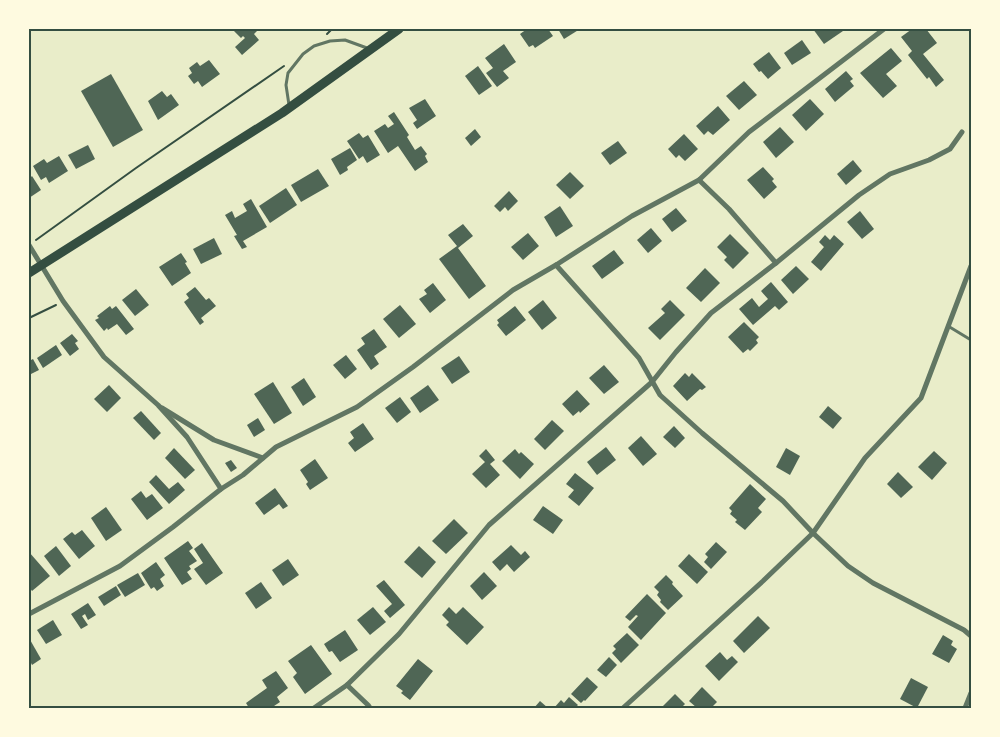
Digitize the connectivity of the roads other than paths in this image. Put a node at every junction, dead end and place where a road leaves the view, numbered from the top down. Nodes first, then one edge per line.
1 (399, 29) edge
2 (884, 29) edge
3 (370, 49) junction
4 (289, 108) junction
5 (962, 132) dead end
6 (699, 180) junction
7 (29, 245) edge
8 (776, 263) junction
9 (556, 265) junction
10 (40, 266) junction
11 (971, 266) edge
12 (29, 273) edge
13 (947, 326) junction
14 (971, 340) edge
15 (652, 382) junction
16 (158, 405) junction
17 (263, 458) junction
18 (221, 489) junction
19 (813, 533) junction
20 (29, 614) edge
21 (971, 636) edge
22 (347, 685) junction
23 (971, 693) edge
24 (314, 708) edge
25 (370, 708) edge
26 (622, 708) edge
27 (965, 708) edge

1 - 3 main road
2 - 6 street
3 - 4 main road
3 - 4 lane
4 - 10 main road
5 - 8 street
6 - 8 street
6 - 9 street
7 - 10 street
8 - 15 street
9 - 15 street
9 - 17 street
10 - 12 main road
10 - 16 street
11 - 13 street
13 - 14 lane
13 - 19 street
15 - 19 street
15 - 22 street
16 - 17 street
16 - 18 street
17 - 18 street
18 - 20 street
19 - 21 street
19 - 26 street
22 - 24 street
22 - 25 street
23 - 27 street

